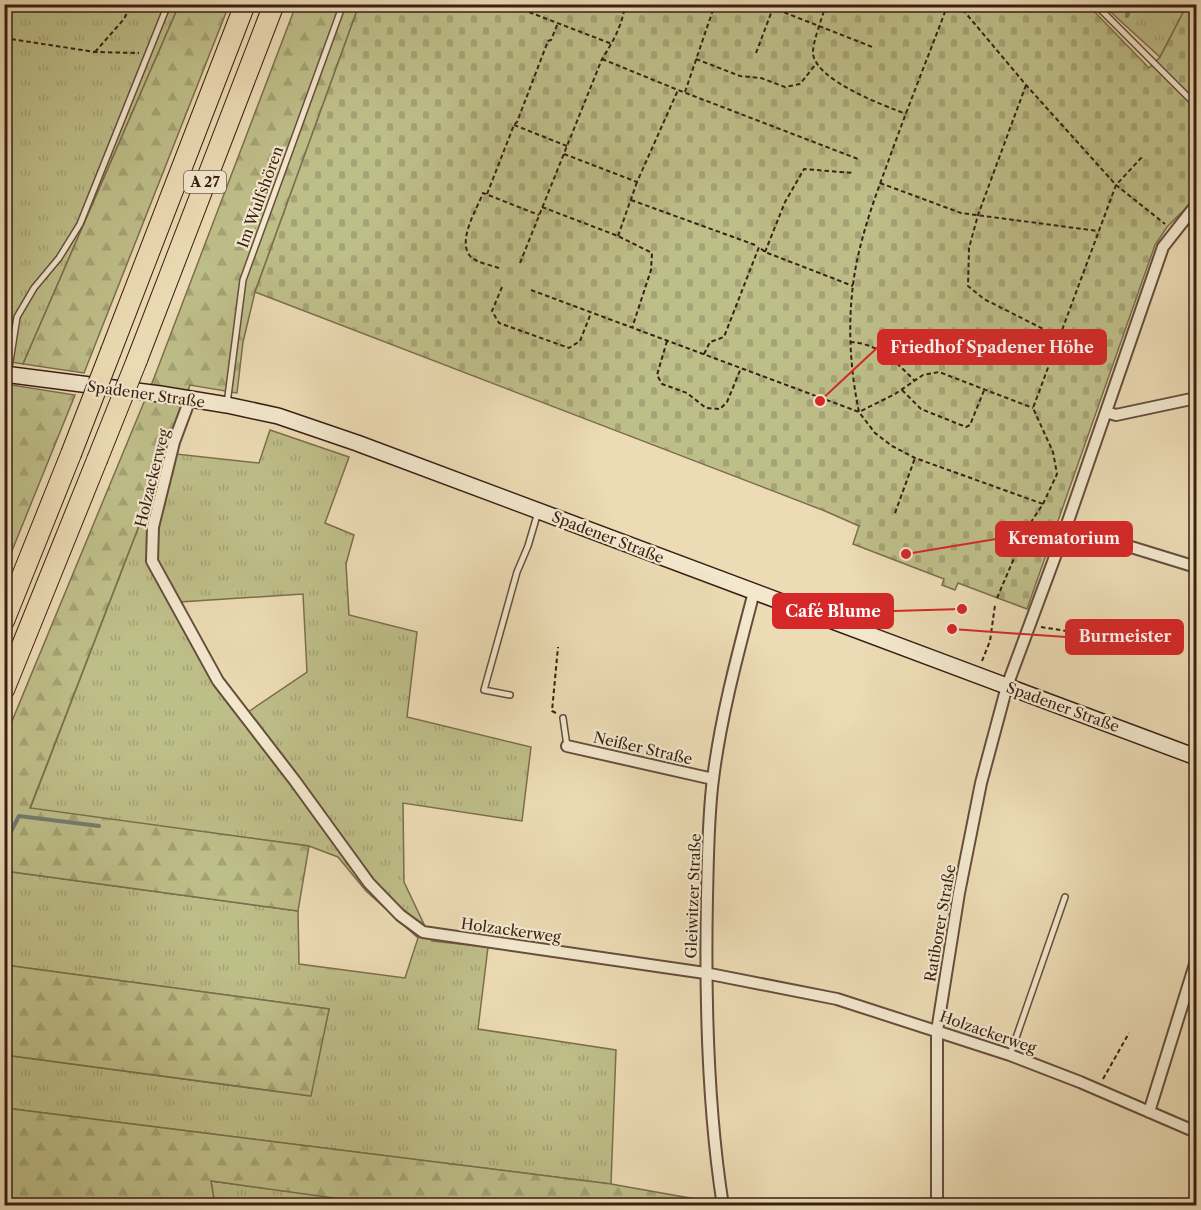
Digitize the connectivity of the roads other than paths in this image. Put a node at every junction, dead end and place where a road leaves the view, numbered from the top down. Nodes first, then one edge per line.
1 (168, 4) edge
2 (245, 4) edge
3 (274, 4) edge
4 (343, 4) edge
5 (1095, 4) edge
6 (1197, 105) edge
7 (1197, 205) edge
8 (6, 375) edge
9 (1197, 398) edge
10 (190, 399) junction
11 (226, 405) junction
12 (1106, 412) junction
13 (538, 511) junction
14 (1066, 527) junction
15 (1197, 567) edge
16 (754, 592) junction
17 (4, 621) edge
18 (1007, 686) junction
19 (4, 690) edge
20 (510, 695) dead end
21 (563, 718) road end
22 (567, 746) joint
23 (1197, 757) edge
24 (713, 779) junction
25 (1065, 897) dead end
26 (1197, 961) edge
27 (705, 973) junction
28 (937, 1031) junction
29 (1010, 1055) junction
30 (1149, 1112) junction
31 (1197, 1132) edge
32 (723, 1206) edge
33 (937, 1206) edge

1 - 8 lane
2 - 17 highway, A 27, bridge
3 - 19 highway, A 27, bridge
4 - 11 lane, Im Wulfshören
5 - 6 lane
7 - 12 street, Ratiborer Straße
8 - 10 street, Spadener Straße
9 - 12 street
10 - 11 street, Spadener Straße
10 - 27 street, Holzackerweg
11 - 13 street, Spadener Straße
12 - 14 street, Ratiborer Straße
13 - 16 street, Spadener Straße
13 - 20 lane
14 - 15 street
14 - 18 street, Ratiborer Straße
16 - 18 street, Spadener Straße
16 - 24 street, Gleiwitzer Straße
18 - 23 street, Spadener Straße
18 - 28 street, Ratiborer Straße
21 - 22 lane
22 - 24 street, Neißer Straße
24 - 27 street, Gleiwitzer Straße
25 - 29 lane
26 - 30 street
27 - 28 street, Holzackerweg
27 - 32 street, Gleiwitzer Straße
28 - 29 street, Holzackerweg
28 - 33 street, Ratiborer Straße
29 - 30 street, Holzackerweg
30 - 31 street, Holzackerweg

